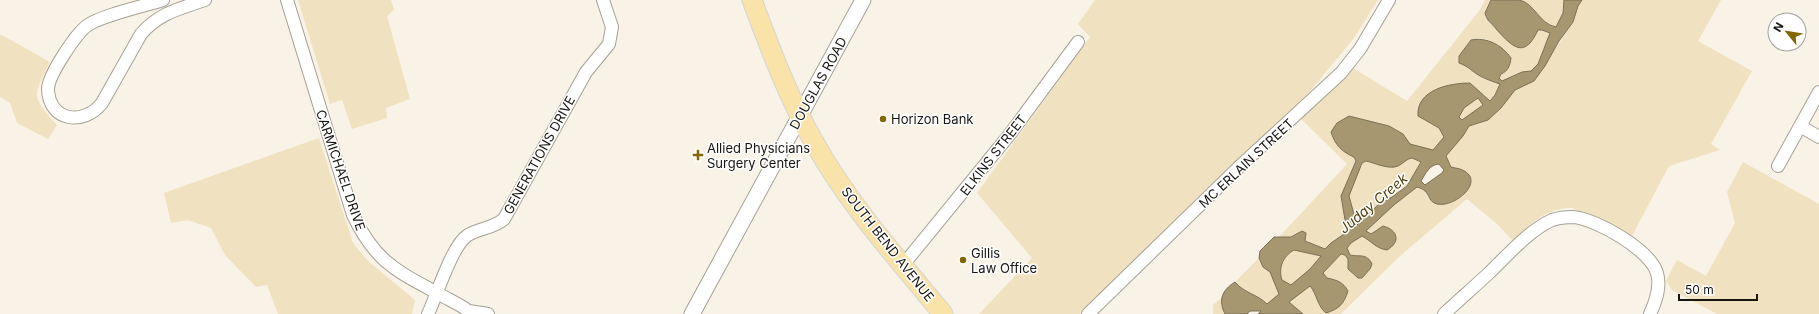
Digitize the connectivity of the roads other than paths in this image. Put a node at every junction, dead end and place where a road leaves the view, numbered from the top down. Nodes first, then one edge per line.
1 (163, 0) edge
2 (205, 0) edge
3 (287, 0) edge
4 (603, 0) edge
5 (752, 0) edge
6 (863, 0) edge
7 (1388, 0) edge
8 (1078, 42) dead end
9 (1819, 92) edge
10 (800, 115) junction
11 (1800, 126) junction
12 (1819, 137) edge
13 (1778, 166) dead end
14 (903, 265) junction
15 (438, 294) junction
16 (471, 312) edge
17 (428, 314) edge
18 (488, 314) edge
19 (692, 314) edge
20 (943, 314) edge
21 (1088, 314) edge
22 (1444, 314) edge
23 (1650, 314) edge

1 - 2 street
3 - 15 street, CARMICHAEL DRIVE
4 - 15 street, GENERATIONS DRIVE
5 - 10 main road, SOUTH BEND AVENUE
6 - 10 street, DOUGLAS ROAD
7 - 21 street, MC ERLAIN STREET
8 - 14 street, ELKINS STREET
9 - 11 street
10 - 14 main road, SOUTH BEND AVENUE
10 - 19 street, DOUGLAS ROAD
11 - 12 street
11 - 13 street
14 - 20 main road, SOUTH BEND AVENUE
15 - 16 street, CARMICHAEL DRIVE
15 - 17 street, GENERATIONS DRIVE
16 - 18 street, CARMICHAEL DRIVE
22 - 23 street

